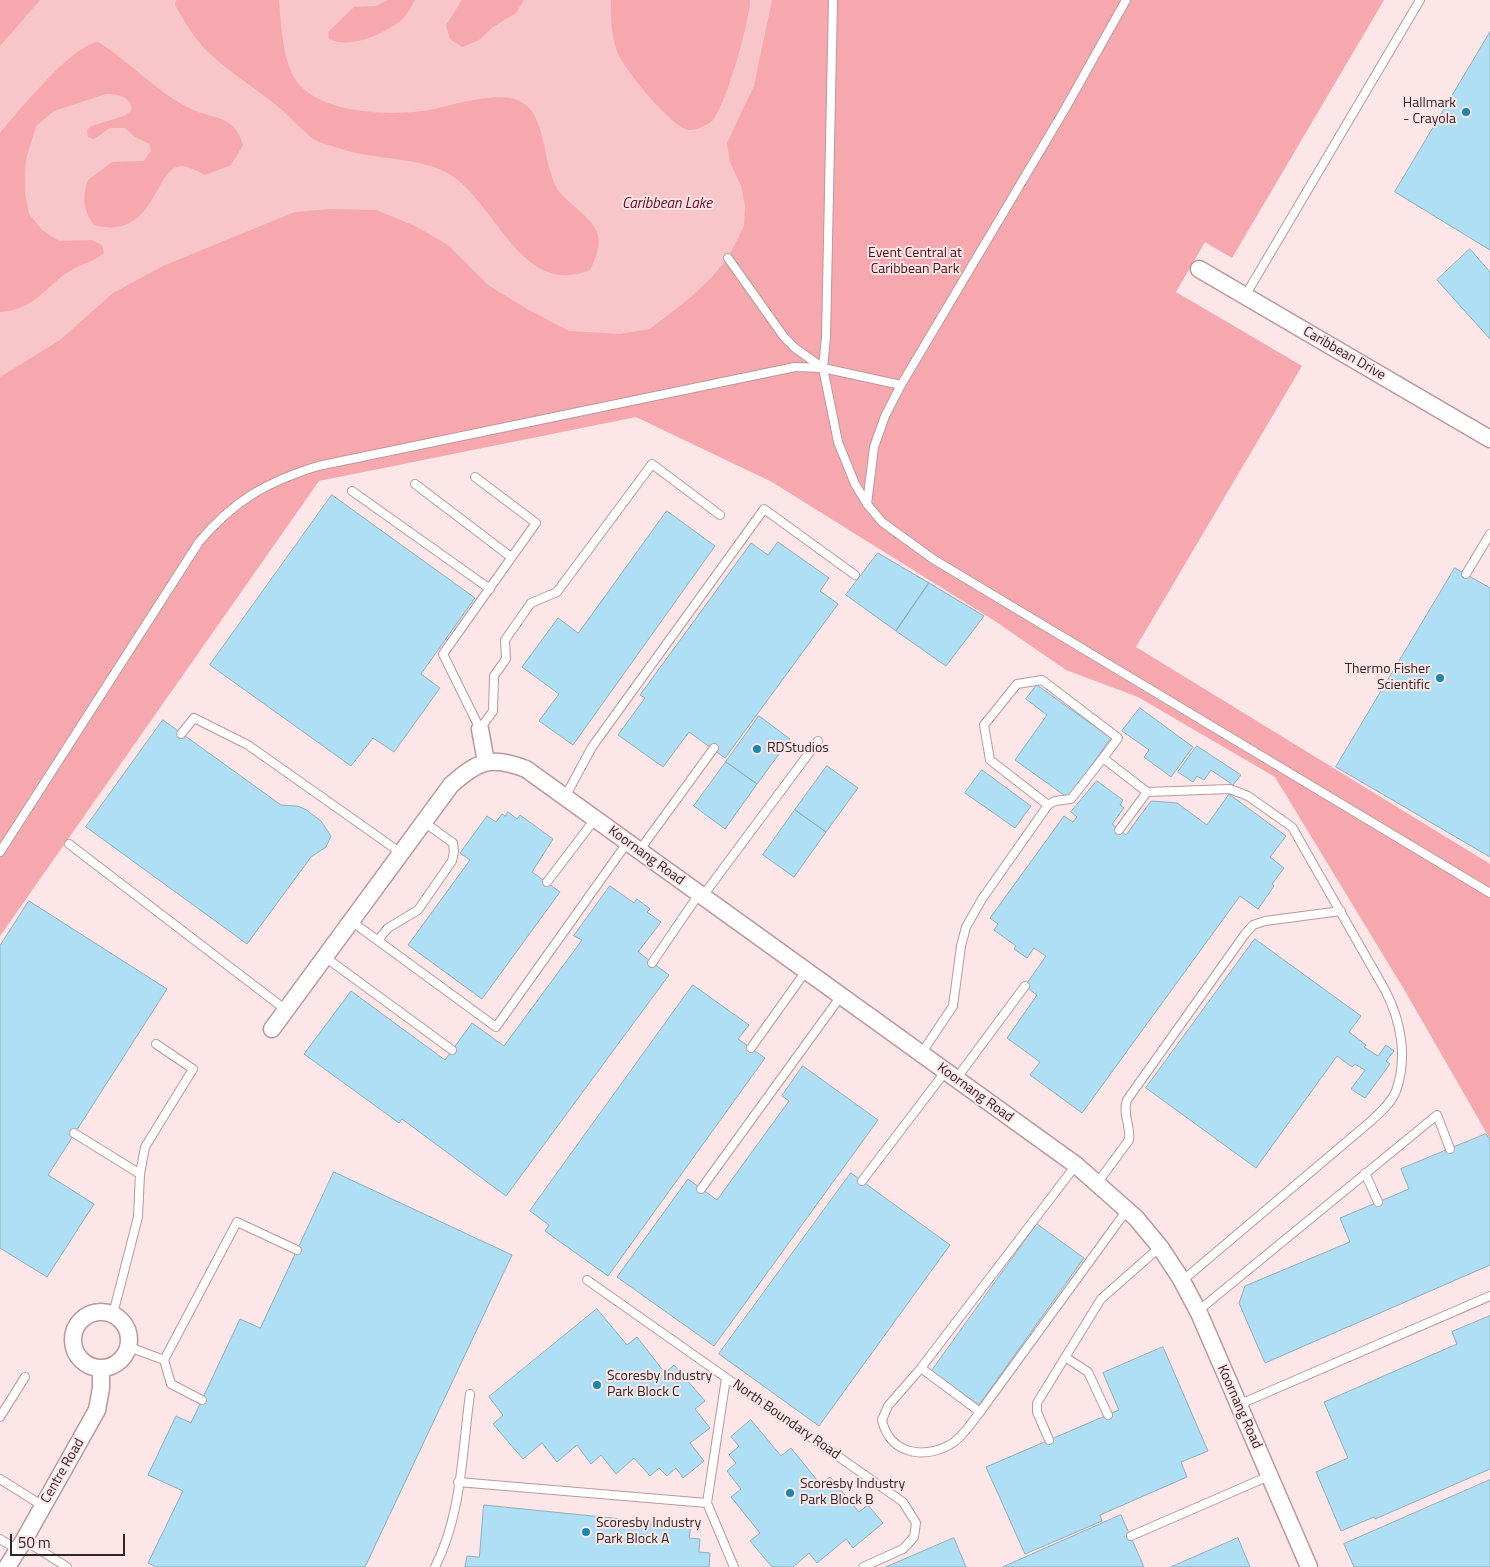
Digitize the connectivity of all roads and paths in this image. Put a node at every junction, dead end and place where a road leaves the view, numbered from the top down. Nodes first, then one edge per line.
1 (833, 0) edge
2 (1126, 0) edge
3 (1420, 0) edge
4 (728, 258) dead end
5 (1199, 269) dead end
6 (1245, 296) junction
7 (823, 368) junction
8 (901, 385) junction
9 (1490, 439) edge
10 (475, 477) dead end
11 (415, 484) dead end
12 (352, 491) dead end
13 (868, 504) junction
14 (720, 515) dead end
15 (1490, 534) edge
16 (511, 557) junction
17 (1466, 574) dead end
18 (855, 575) dead end
19 (490, 589) junction
20 (480, 730) junction
21 (182, 734) dead end
22 (818, 741) dead end
23 (714, 748) dead end
24 (1103, 758) junction
25 (486, 762) junction
26 (1147, 792) junction
27 (565, 797) junction
28 (1048, 804) junction
29 (595, 819) junction
30 (424, 822) junction
31 (1119, 830) dead end
32 (69, 844) dead end
33 (633, 847) junction
34 (0, 852) edge
35 (401, 853) junction
36 (547, 882) dead end
37 (1490, 893) edge
38 (701, 895) junction
39 (1340, 911) junction
40 (351, 921) junction
41 (378, 940) junction
42 (325, 957) junction
43 (652, 962) dead end
44 (806, 971) junction
45 (1025, 986) dead end
46 (841, 996) junction
47 (286, 1010) junction
48 (272, 1029) dead end
49 (156, 1044) dead end
50 (751, 1048) dead end
51 (452, 1050) dead end
52 (921, 1054) junction
53 (951, 1075) junction
54 (74, 1133) dead end
55 (1450, 1149) dead end
56 (1076, 1165) junction
57 (1365, 1173) junction
58 (140, 1174) junction
59 (862, 1181) dead end
60 (1098, 1182) junction
61 (701, 1189) dead end
62 (1378, 1202) dead end
63 (1127, 1210) junction
64 (1160, 1247) junction
65 (297, 1250) dead end
66 (587, 1280) dead end
67 (1182, 1281) junction
68 (1490, 1296) edge
69 (1197, 1311) junction
70 (113, 1314) junction
71 (129, 1347) junction
72 (1065, 1358) junction
73 (164, 1360) junction
74 (101, 1368) junction
75 (921, 1368) junction
76 (25, 1377) dead end
77 (726, 1378) junction
78 (470, 1394) dead end
79 (202, 1400) dead end
80 (1238, 1405) junction
81 (980, 1412) junction
82 (1108, 1415) dead end
83 (0, 1417) edge
84 (1049, 1440) dead end
85 (1269, 1476) junction
86 (0, 1479) edge
87 (458, 1482) junction
88 (707, 1503) junction
89 (43, 1506) junction
90 (1131, 1536) dead end
91 (0, 1539) edge
92 (21, 1545) junction
93 (7, 1567) edge
94 (67, 1567) edge
95 (435, 1567) edge
96 (734, 1567) edge
97 (863, 1567) edge
98 (1309, 1567) edge

1 - 7 lane
2 - 8 lane
3 - 6 lane
4 - 7 lane
5 - 6 street, Caribbean Drive
6 - 9 street, Caribbean Drive
7 - 8 lane
7 - 13 lane
7 - 34 lane
8 - 13 lane
10 - 16 lane
11 - 16 lane
12 - 19 lane
13 - 37 lane
14 - 20 lane
15 - 17 lane
16 - 19 lane
18 - 27 lane
19 - 20 lane
20 - 25 street
21 - 35 lane
22 - 38 lane
23 - 33 lane
24 - 26 lane
24 - 28 lane
24 - 28 lane
25 - 27 street, Koornang Road
25 - 30 street
26 - 31 lane
26 - 39 lane
27 - 29 street, Koornang Road
28 - 52 lane
29 - 33 street, Koornang Road
29 - 36 lane
30 - 35 street
30 - 41 lane
32 - 47 lane
33 - 38 street, Koornang Road
33 - 41 lane
35 - 40 street
38 - 43 lane
38 - 44 street, Koornang Road
39 - 60 lane
39 - 67 lane
40 - 41 lane
40 - 42 street
42 - 47 street
42 - 51 lane
44 - 46 street, Koornang Road
44 - 50 lane
45 - 53 lane
46 - 52 street, Koornang Road
46 - 61 lane
47 - 48 street
49 - 58 lane
52 - 53 street, Koornang Road
53 - 56 street, Koornang Road
53 - 59 lane
54 - 58 lane
55 - 57 lane
56 - 60 street, Koornang Road
56 - 75 lane
57 - 62 lane
57 - 69 lane
58 - 70 lane
60 - 63 street, Koornang Road
63 - 64 street, Koornang Road
63 - 81 lane
64 - 67 street, Koornang Road
64 - 72 lane
65 - 73 lane
66 - 77 lane, North Boundary Road
67 - 69 street, Koornang Road
68 - 80 lane
69 - 80 street, Koornang Road
70 - 71 street
70 - 74 street
71 - 73 lane
71 - 74 street
72 - 82 lane
72 - 84 lane
73 - 79 lane
74 - 89 street, Centre Road
75 - 81 lane
75 - 81 lane
76 - 83 lane
77 - 88 lane
77 - 97 lane, North Boundary Road
78 - 87 lane
80 - 85 street, Koornang Road
85 - 90 lane
85 - 98 street, Koornang Road
86 - 89 lane
87 - 88 lane
87 - 95 lane
88 - 96 lane
89 - 92 street, Centre Road
91 - 92 lane
92 - 93 street, Centre Road
92 - 94 lane

